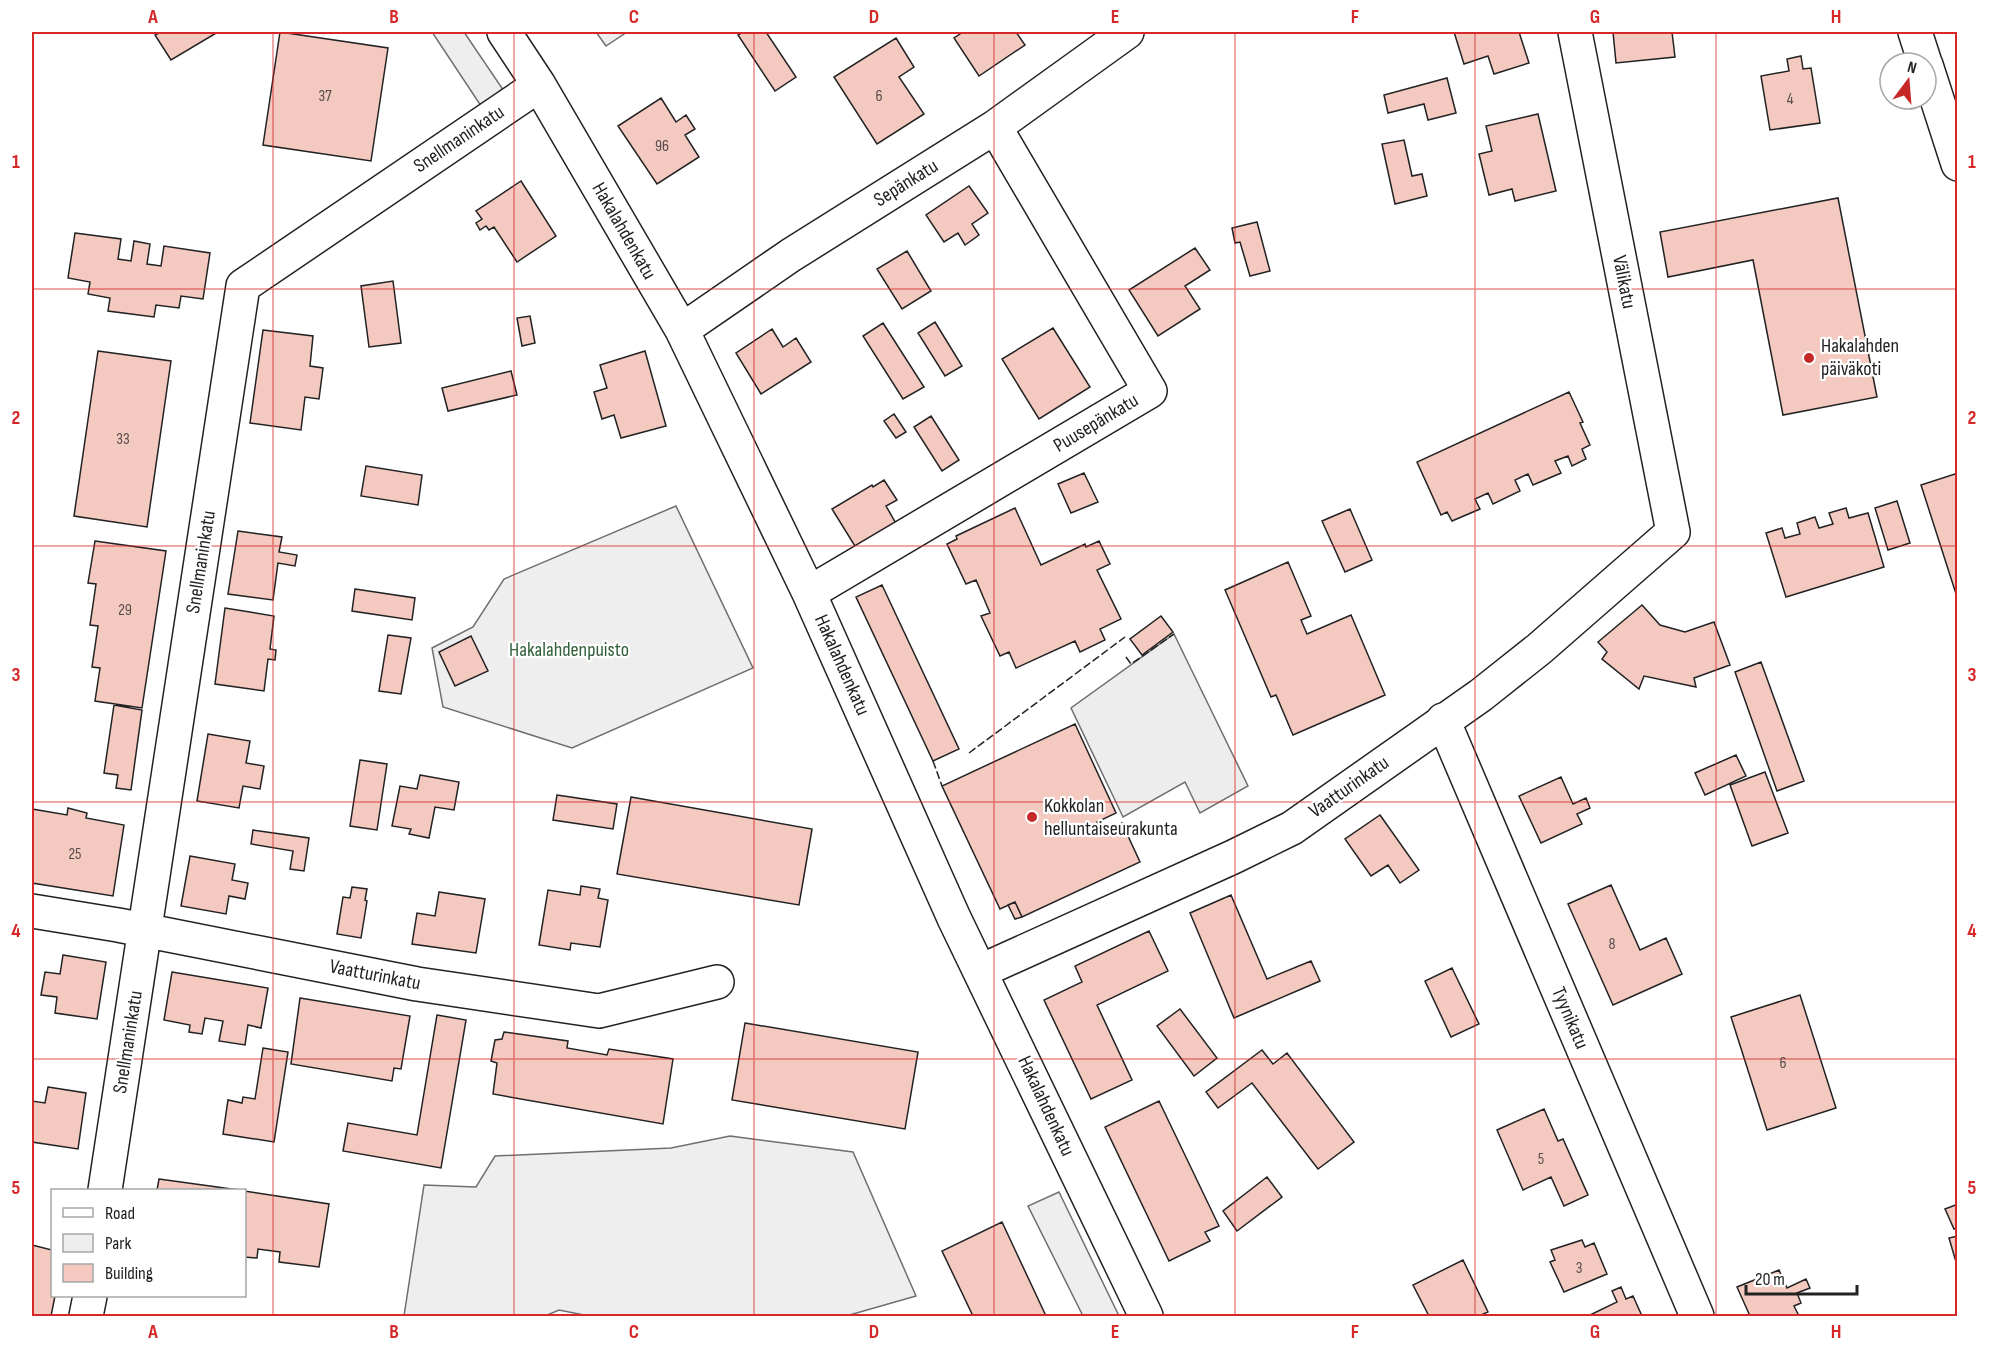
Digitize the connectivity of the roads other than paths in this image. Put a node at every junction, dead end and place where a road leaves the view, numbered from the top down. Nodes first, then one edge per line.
1 (504, 32) edge
2 (1126, 32) edge
3 (1575, 32) edge
4 (1916, 32) edge
5 (1922, 51) edge
6 (539, 86) junction
7 (1938, 102) edge
8 (994, 127) junction
9 (1958, 164) edge
10 (682, 330) junction
11 (1673, 532) joint
12 (809, 593) junction
13 (1443, 720) junction
14 (32, 911) edge
15 (144, 930) junction
16 (981, 971) junction
17 (717, 982) dead end
18 (105, 1189) edge
19 (90, 1297) edge
20 (87, 1317) edge
21 (1146, 1317) edge
22 (1697, 1317) edge

1 - 6 street, Hakalahdenkatu
2 - 8 street, Sepänkatu
3 - 11 street, Välikatu
4 - 5 street
6 - 10 street, Hakalahdenkatu
6 - 15 street, Snellmaninkatu
7 - 9 street
8 - 10 street, Sepänkatu
8 - 12 street, Puusepänkatu
10 - 12 street, Hakalahdenkatu
11 - 13 street, Vaatturinkatu
12 - 16 street, Hakalahdenkatu
13 - 16 street, Vaatturinkatu
13 - 22 street, Tyynikatu
14 - 15 street, Vaatturinkatu
15 - 17 street, Vaatturinkatu
15 - 18 street, Snellmaninkatu
16 - 21 street, Hakalahdenkatu
19 - 20 street

